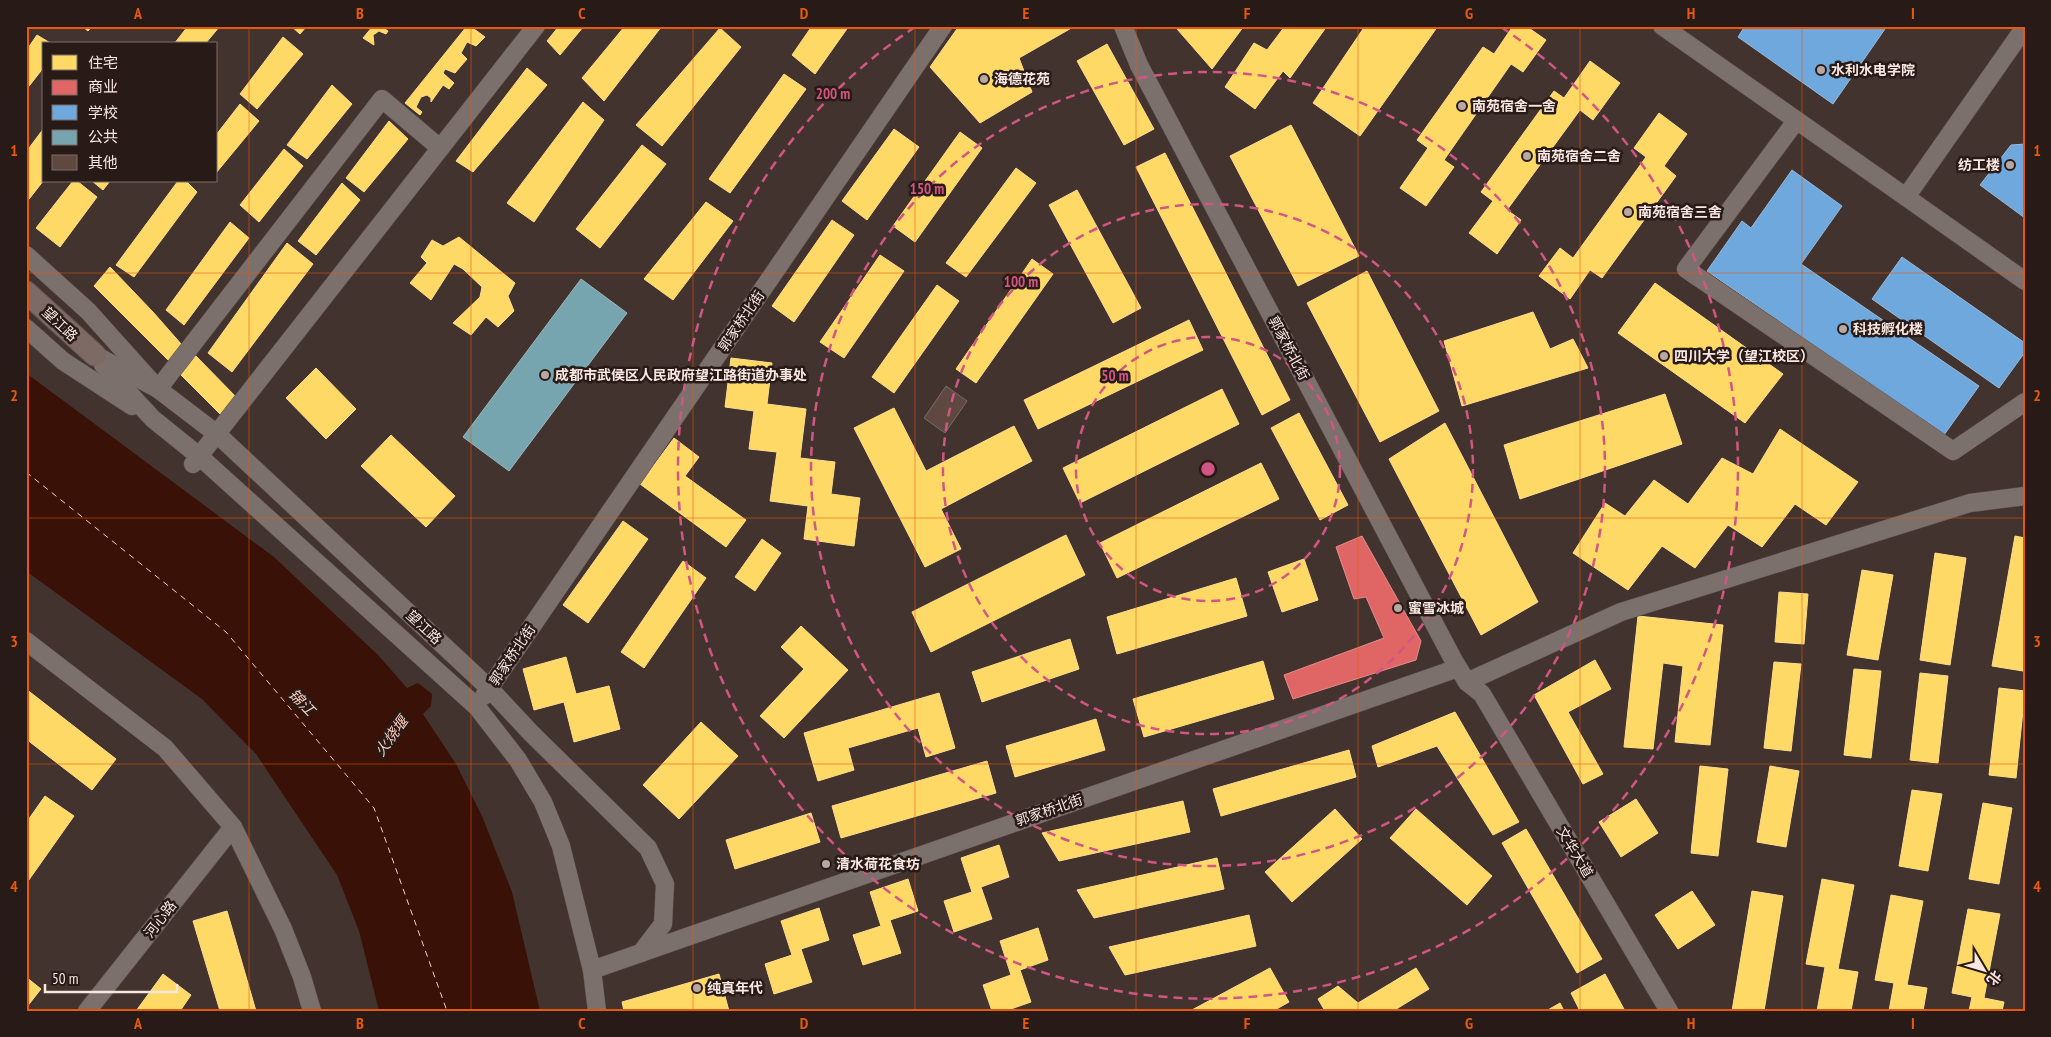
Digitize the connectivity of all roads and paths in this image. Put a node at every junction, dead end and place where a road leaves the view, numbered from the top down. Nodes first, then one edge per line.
1 (536, 26) edge
2 (943, 26) edge
3 (1124, 26) edge
4 (1662, 26) edge
5 (2025, 27) edge
6 (1796, 121) junction
7 (440, 148) junction
8 (1906, 197) junction
9 (26, 254) edge
10 (2025, 281) edge
11 (26, 292) edge
12 (26, 328) edge
13 (94, 355) junction
14 (158, 389) junction
15 (2025, 402) edge
16 (152, 419) junction
17 (217, 434) junction
18 (196, 460) junction
19 (2025, 496) edge
20 (26, 642) edge
21 (1463, 675) junction
22 (489, 688) junction
23 (1482, 694) joint
24 (474, 711) junction
25 (233, 826) junction
26 (641, 953) junction
27 (592, 970) junction
28 (87, 1011) edge
29 (312, 1011) edge
30 (597, 1011) edge
31 (1669, 1011) edge

1 - 7 street
2 - 22 street, 郭家桥北街
3 - 21 street, 郭家桥北街
4 - 6 street
5 - 8 street
6 - 8 street
6 - 15 street
7 - 14 street
7 - 17 street
8 - 10 street
9 - 14 street
11 - 13 main road, 望江路
12 - 16 street
13 - 14 street, 望江路
13 - 16 street, 望江路
14 - 17 street, 望江路
16 - 18 street, 望江路
17 - 18 street
17 - 22 street, 望江路
18 - 24 street, 望江路
19 - 21 street
20 - 25 street
21 - 23 street, 郭家桥北街
21 - 26 street, 郭家桥北街
22 - 24 street, 郭家桥北街
22 - 26 street, 望江路
23 - 31 street, 文华大道
24 - 27 street, 望江路
25 - 28 street, 河心路
25 - 29 street
26 - 27 street, 郭家桥北街
27 - 30 street, 望江路

